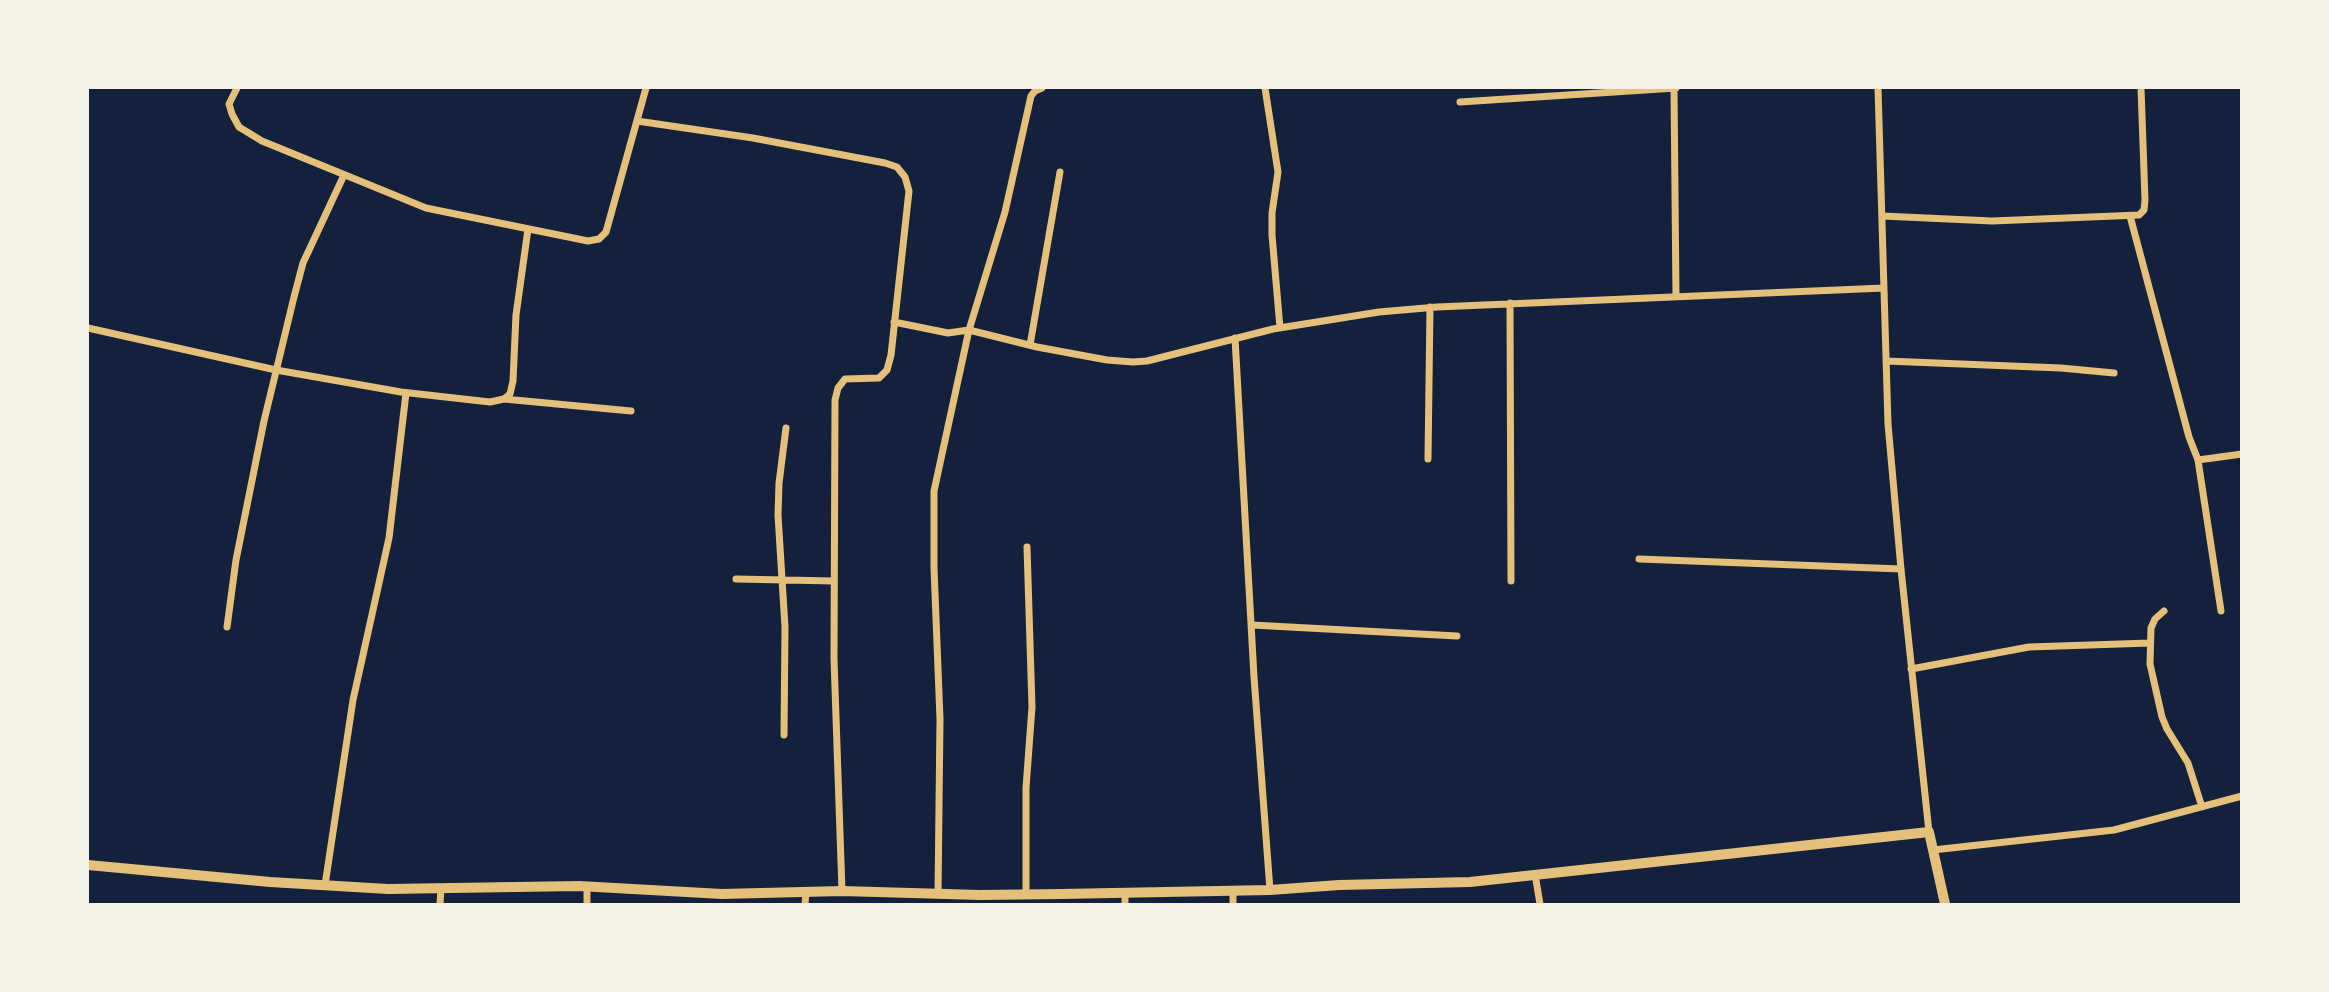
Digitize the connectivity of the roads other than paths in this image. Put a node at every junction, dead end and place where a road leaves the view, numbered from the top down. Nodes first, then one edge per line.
1 (237, 88) edge
2 (646, 88) edge
3 (1042, 88) edge
4 (1265, 88) edge
5 (1540, 88) edge
6 (1675, 88) edge
7 (1878, 88) edge
8 (2141, 88) edge
9 (1542, 96) junction
10 (1460, 102) dead end
11 (637, 121) junction
12 (1060, 172) dead end
13 (344, 175) junction
14 (1882, 216) junction
15 (2130, 216) junction
16 (528, 229) junction
17 (1884, 289) junction
18 (1676, 296) junction
19 (1510, 303) junction
20 (1430, 307) junction
21 (894, 322) junction
22 (88, 328) edge
23 (1280, 328) junction
24 (969, 330) junction
25 (1235, 338) junction
26 (1030, 345) junction
27 (1886, 361) junction
28 (276, 370) junction
29 (2114, 373) dead end
30 (406, 393) junction
31 (504, 399) junction
32 (631, 411) dead end
33 (786, 428) dead end
34 (2242, 454) edge
35 (1428, 458) dead end
36 (2198, 460) junction
37 (1027, 547) dead end
38 (1639, 559) dead end
39 (1901, 569) junction
40 (736, 579) dead end
41 (781, 579) junction
42 (834, 581) junction
43 (1511, 581) dead end
44 (2164, 611) dead end
45 (2221, 611) dead end
46 (1252, 625) junction
47 (227, 627) dead end
48 (1457, 636) dead end
49 (2150, 643) junction
50 (1911, 668) junction
51 (784, 735) dead end
52 (2242, 796) edge
53 (2202, 807) junction
54 (1929, 832) junction
55 (1933, 850) junction
56 (88, 865) edge
57 (1535, 874) junction
58 (326, 885) junction
59 (587, 887) junction
60 (442, 888) junction
61 (1270, 890) junction
62 (842, 891) junction
63 (1233, 891) junction
64 (806, 892) junction
65 (1125, 893) junction
66 (938, 894) junction
67 (1020, 898) edge
68 (440, 905) edge
69 (587, 905) edge
70 (805, 905) edge
71 (1125, 905) edge
72 (1233, 905) edge
73 (1539, 905) edge
74 (1945, 905) edge

1 - 13 street
2 - 11 street
3 - 24 street
4 - 23 street
5 - 9 street
6 - 9 street
6 - 18 street
7 - 14 street
8 - 15 street
9 - 10 street
11 - 16 street
11 - 21 street
12 - 26 street
13 - 16 street
13 - 28 street
14 - 15 street
14 - 17 street
15 - 36 street
16 - 31 street
17 - 18 street
17 - 27 street
18 - 19 street
19 - 20 street
19 - 43 street
20 - 23 street
20 - 35 street
21 - 24 street
21 - 42 street
22 - 28 street
23 - 25 street
24 - 26 street
24 - 66 street
25 - 26 street
25 - 46 street
27 - 29 street
27 - 39 street
28 - 30 street
28 - 47 street
30 - 31 street
30 - 58 street
31 - 32 street
33 - 41 street
34 - 36 street
36 - 45 street
37 - 67 street
38 - 39 street
39 - 50 street
40 - 41 street
41 - 42 street
41 - 51 street
42 - 62 street
44 - 49 street
46 - 48 street
46 - 61 street
49 - 50 street
49 - 53 street
50 - 54 street
52 - 53 street
53 - 55 street
54 - 55 street
54 - 57 street
55 - 74 street
56 - 58 street
57 - 61 street
57 - 73 street
58 - 60 street
59 - 60 street
59 - 64 street
59 - 69 street
60 - 68 street
61 - 63 street
62 - 64 street
62 - 66 street
63 - 65 street
63 - 72 street
64 - 70 street
65 - 67 street
65 - 71 street
66 - 67 street

